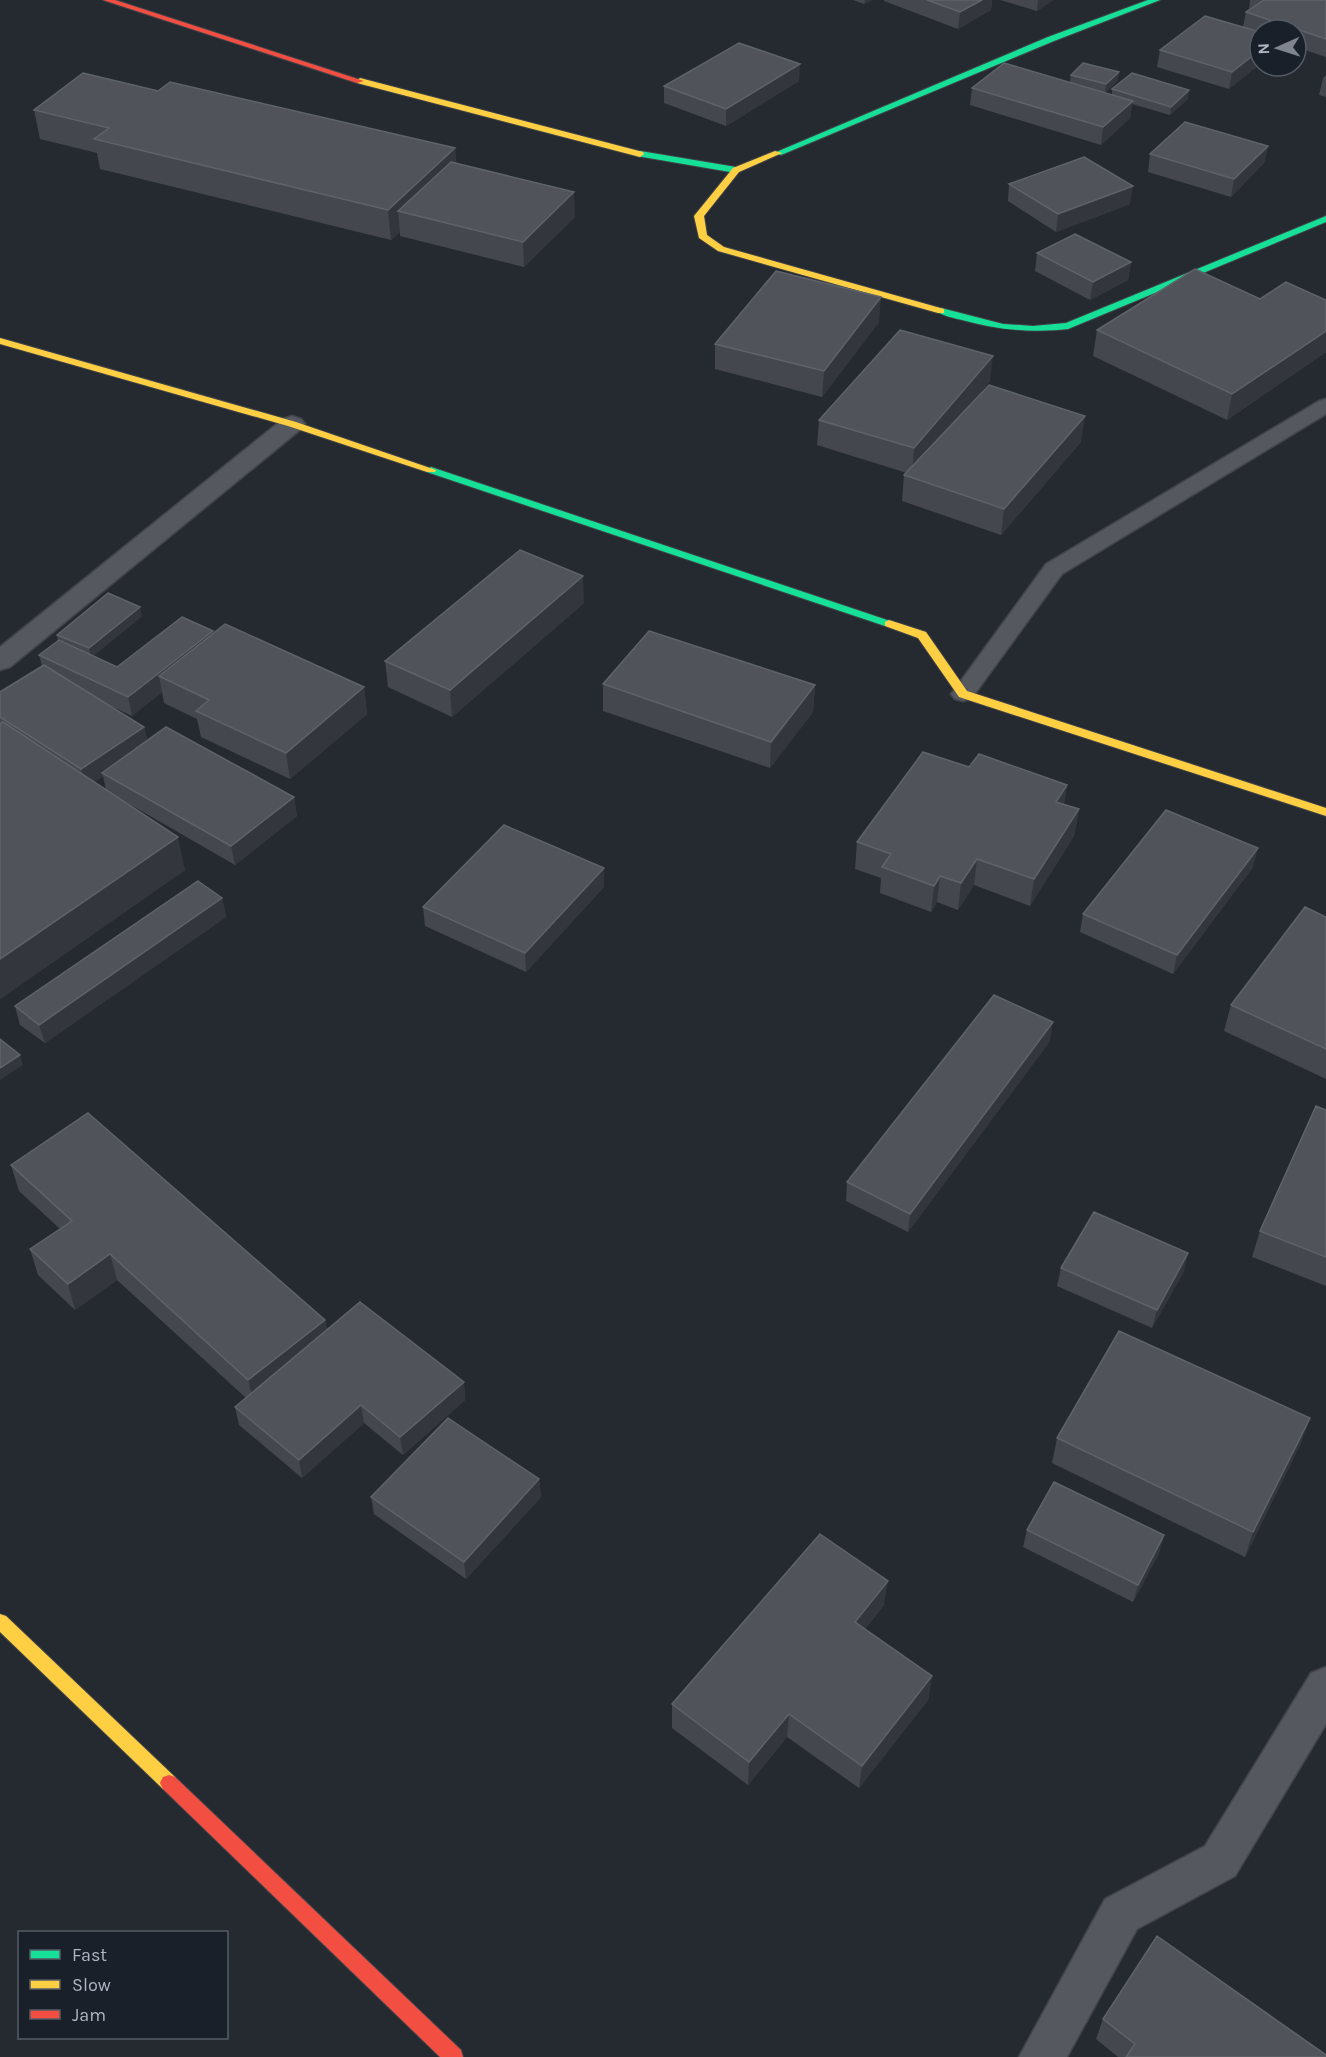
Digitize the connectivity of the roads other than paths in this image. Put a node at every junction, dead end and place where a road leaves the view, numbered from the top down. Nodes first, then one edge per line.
1 (107, 0) edge
2 (1156, 0) edge
3 (736, 170) junction
4 (1326, 219) edge
5 (0, 341) edge
6 (1326, 405) edge
7 (292, 424) junction
8 (0, 661) edge
9 (963, 694) junction
10 (1326, 812) edge
11 (0, 1621) edge
12 (1326, 1686) edge
13 (454, 2057) edge
14 (1042, 2057) edge

1 - 3 street
2 - 3 street
3 - 4 street
5 - 7 street
6 - 9 lane
7 - 8 street
7 - 9 street
9 - 10 street
11 - 13 street
12 - 14 street

